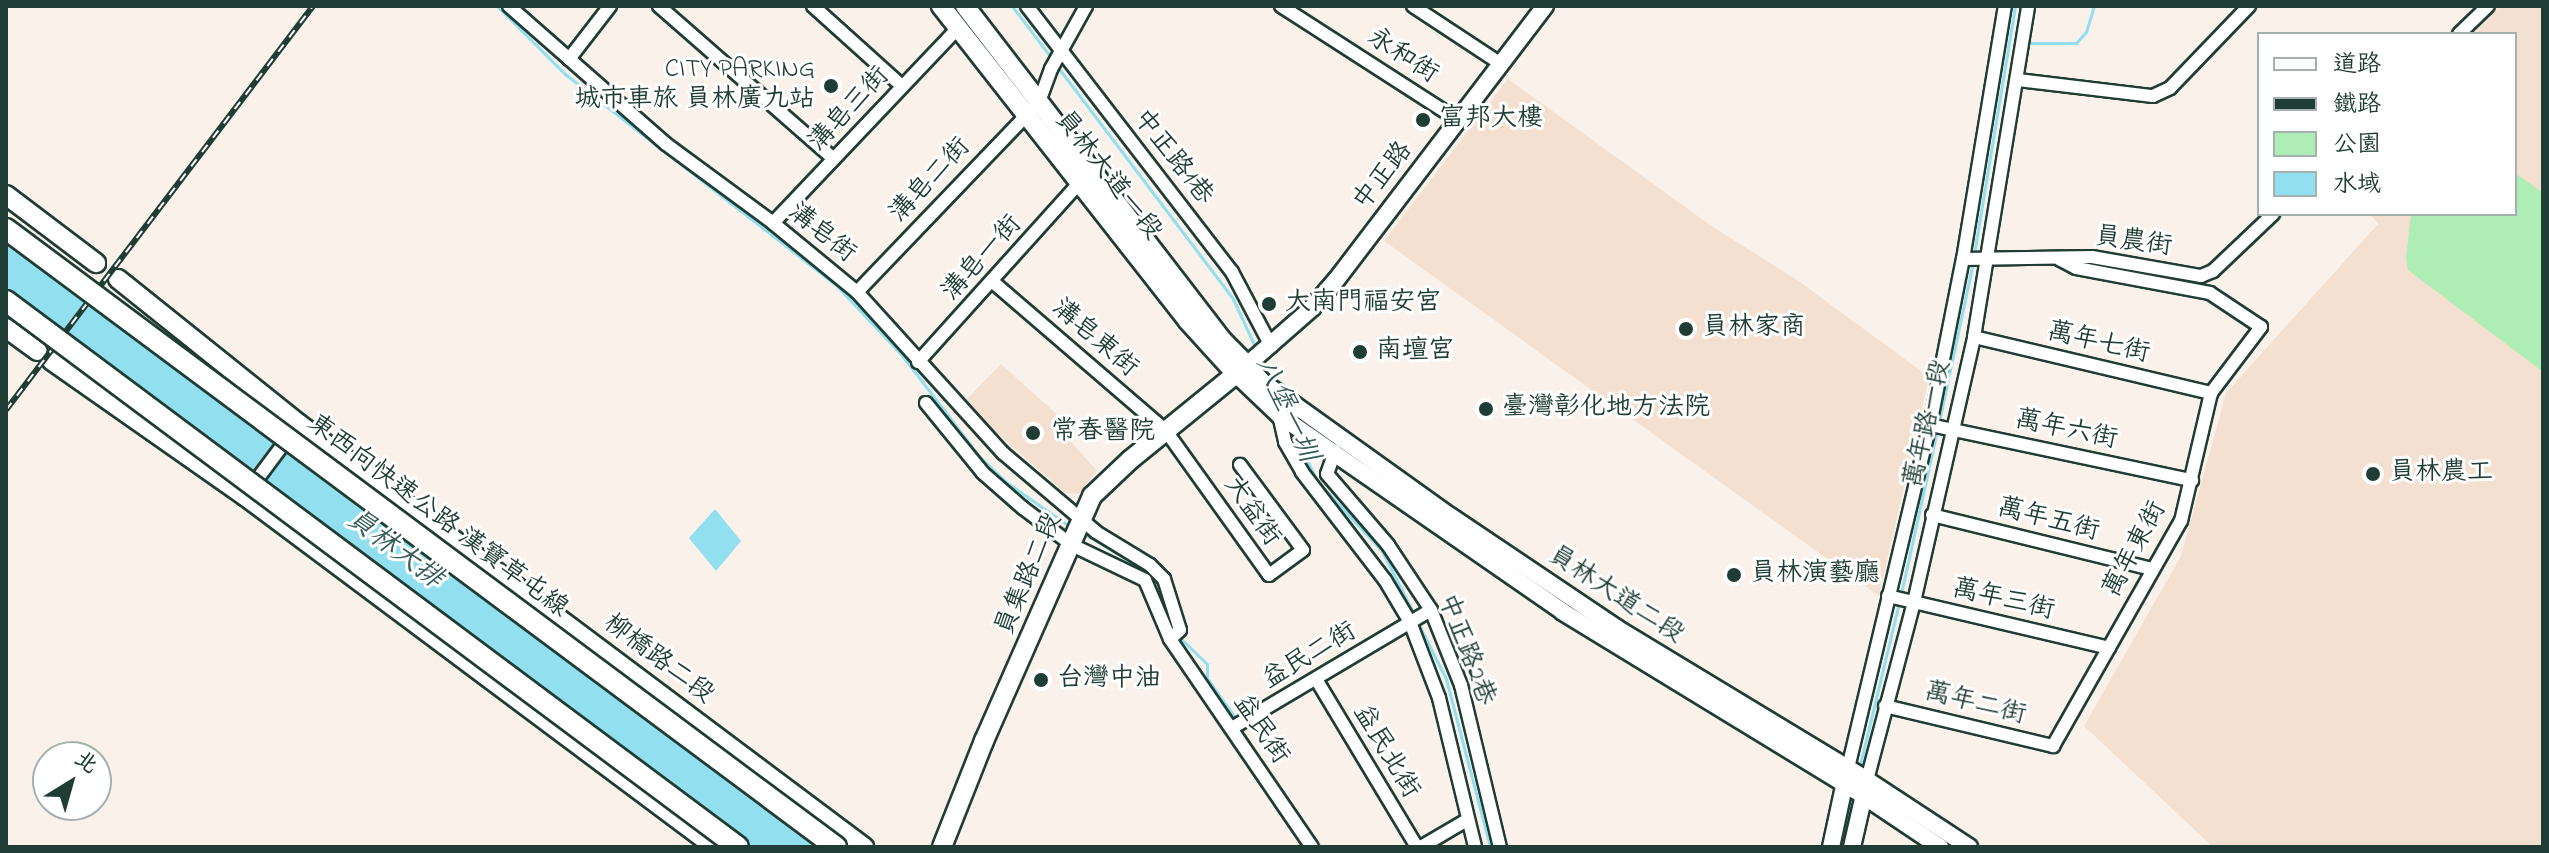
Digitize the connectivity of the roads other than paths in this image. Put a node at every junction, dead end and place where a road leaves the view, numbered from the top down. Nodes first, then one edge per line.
1 (509, 6) edge
2 (610, 6) edge
3 (659, 6) edge
4 (813, 6) edge
5 (941, 6) edge
6 (965, 6) edge
7 (1027, 6) edge
8 (1086, 6) edge
9 (1281, 6) edge
10 (1413, 6) edge
11 (1545, 6) edge
12 (2005, 6) edge
13 (2028, 6) edge
14 (2249, 6) edge
15 (2488, 6) edge
16 (958, 28) junction
17 (2461, 32) edge
18 (1061, 49) junction
19 (569, 59) junction
20 (1501, 64) junction
21 (2018, 80) junction
22 (902, 86) junction
23 (1032, 107) junction
24 (1458, 120) junction
25 (834, 159) junction
26 (1079, 183) junction
27 (6, 195) edge
28 (6, 214) edge
29 (2271, 216) edge
30 (773, 223) junction
31 (6, 229) edge
32 (1988, 257) junction
33 (1963, 259) junction
34 (2059, 259) junction
35 (96, 263) dead end
36 (118, 279) dead end
37 (993, 282) junction
38 (857, 292) junction
39 (6, 301) edge
40 (6, 316) edge
41 (6, 328) edge
42 (1974, 337) junction
43 (1271, 346) junction
44 (918, 362) junction
45 (1242, 370) junction
46 (2211, 393) junction
47 (926, 403) dead end
48 (244, 407) junction
49 (1279, 415) junction
50 (299, 424) junction
51 (1930, 425) junction
52 (1955, 430) junction
53 (1166, 431) junction
54 (1335, 451) junction
55 (1240, 465) dead end
56 (2192, 480) junction
57 (248, 485) junction
58 (1932, 515) junction
59 (1082, 518) junction
60 (1446, 523) junction
61 (1072, 545) junction
62 (2152, 569) junction
63 (1888, 596) junction
64 (1914, 602) junction
65 (1431, 610) junction
66 (1410, 622) junction
67 (1175, 634) junction
68 (2109, 648) junction
69 (1316, 679) junction
70 (1885, 706) junction
71 (1232, 728) junction
72 (2053, 746) joint
73 (1848, 768) junction
74 (1845, 785) junction
75 (1865, 788) junction
76 (1467, 820) junction
77 (715, 847) edge
78 (738, 847) edge
79 (836, 847) edge
80 (864, 847) edge
81 (942, 847) edge
82 (1312, 847) edge
83 (1419, 847) edge
84 (1475, 847) edge
85 (1500, 847) edge
86 (1831, 847) edge
87 (1852, 847) edge
88 (1940, 847) edge
89 (1969, 847) edge

1 - 19 street, 溝皂街
2 - 19 street
3 - 25 street
4 - 22 street
5 - 16 main road, 員林大道一段
6 - 23 main road, 員林大道一段
7 - 18 street, 中正路1巷
8 - 18 street
9 - 24 street, 永和街
10 - 20 street
11 - 20 street, 中正路
12 - 33 street, 萬年路一段
13 - 21 street, 萬年路一段
14 - 21 street
15 - 17 street
16 - 22 street, 溝皂三街
16 - 23 main road, 員林大道一段
18 - 23 street
18 - 43 street, 中正路1巷
19 - 30 street, 溝皂街
20 - 24 street, 中正路
21 - 32 street, 萬年路一段
22 - 25 street, 溝皂三街
23 - 26 main road, 員林大道一段
23 - 38 street, 溝皂二街
23 - 45 main road, 員林大道一段
24 - 43 street, 中正路
25 - 30 street, 溝皂三街
26 - 37 street, 溝皂一街
26 - 45 main road, 員林大道一段
27 - 35 main road
28 - 48 highway, bridge
29 - 34 street, 員農街
30 - 38 street, 溝皂街
31 - 48 highway, 東西向快速公路 漢寶草屯線, bridge
32 - 33 street, 員農街
32 - 34 street, 員農街
32 - 42 street, 萬年路一段
33 - 51 street, 萬年路一段
34 - 46 street, 萬年東街
36 - 50 main road, 柳橋路二段
37 - 44 street, 溝皂一街
37 - 53 street, 溝皂東街
38 - 44 street, 溝皂街
39 - 57 highway, bridge
40 - 57 highway, bridge
41 - 57 main road
42 - 46 street, 萬年七街
42 - 52 street, 萬年路一段
43 - 45 street, 中正路
44 - 59 street, 溝皂街
45 - 49 street, 員林大道二段
45 - 53 main road, 員集路二段
45 - 60 street, 員林大道二段
46 - 56 street, 萬年東街
47 - 61 street
48 - 79 highway, 東西向快速公路 漢寶草屯線, bridge
49 - 54 street, 員林大道二段
49 - 66 street
50 - 57 street
50 - 80 main road, 柳橋路二段
51 - 52 street, 萬年六街
51 - 63 street, 萬年路一段
52 - 56 street, 萬年六街
52 - 58 street, 萬年路一段
53 - 55 street, 大益街
53 - 59 main road, 員集路二段
54 - 60 street, 員林大道二段
54 - 65 street, 中正路2巷
56 - 62 street, 萬年東街
57 - 77 main road
57 - 78 highway, bridge
58 - 62 street, 萬年五街
58 - 64 street, 萬年路一段
59 - 61 main road, 員集路二段
59 - 67 street, 溝皂街
60 - 73 street, 員林大道二段
60 - 74 street, 員林大道二段
61 - 67 street
61 - 81 main road, 員集路二段
62 - 68 street, 萬年東街
63 - 64 street, 萬年三街
63 - 73 street, 萬年路一段
64 - 68 street, 萬年三街
64 - 70 street, 萬年路一段
65 - 66 street, 益民二街
65 - 85 street, 中正路2巷
66 - 69 street, 益民二街
66 - 76 street
67 - 71 street, 益民街
68 - 72 street, 萬年東街
69 - 71 street, 益民二街
69 - 83 street, 益民北街
70 - 72 street, 萬年二街
70 - 75 street, 萬年路一段
71 - 82 street, 益民街
73 - 74 street, 萬年路一段
73 - 75 street, 員林大道二段
74 - 75 street, 員林大道二段
74 - 86 street, 萬年路一段
75 - 87 street, 萬年路一段
75 - 88 street, 員林大道二段
75 - 89 street, 員林大道二段
76 - 83 street
76 - 84 street

